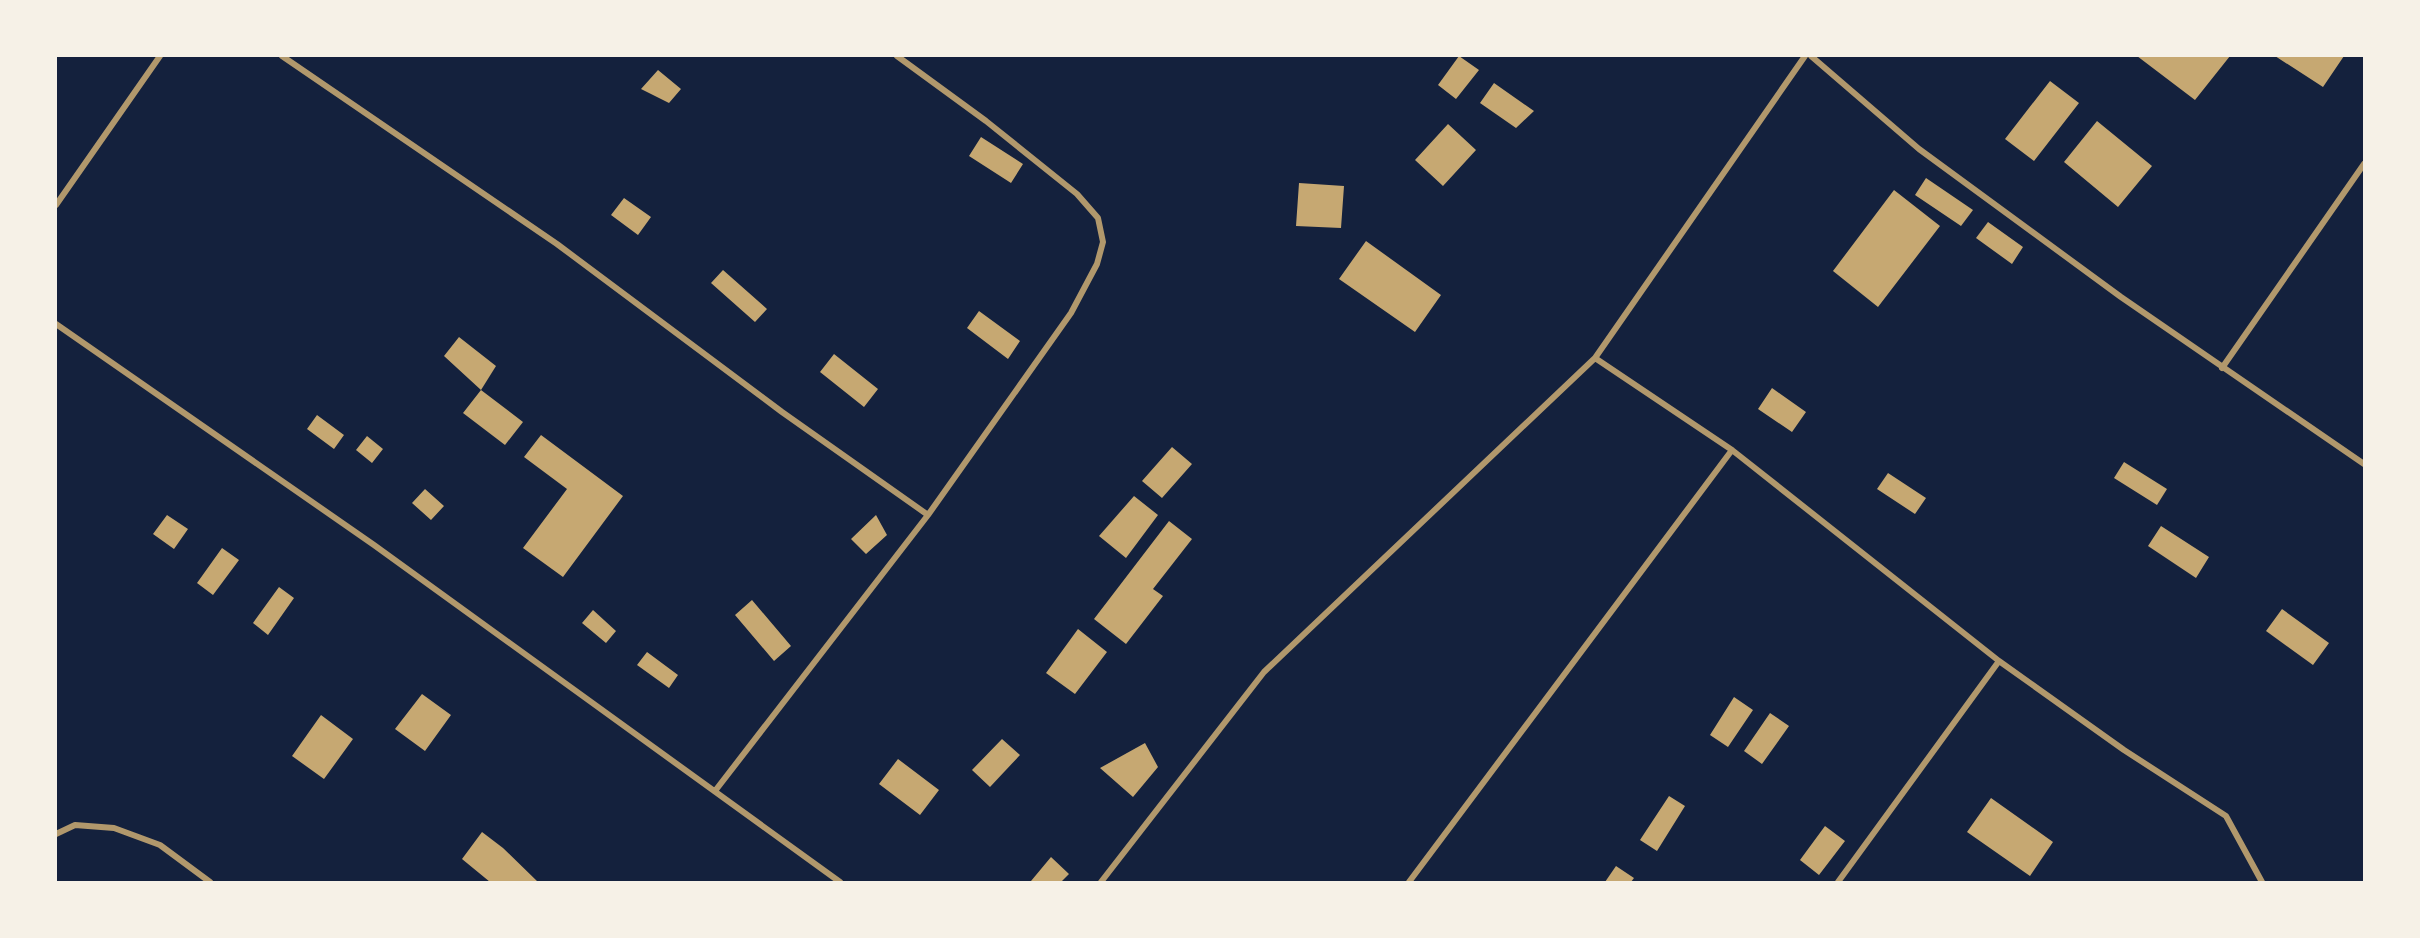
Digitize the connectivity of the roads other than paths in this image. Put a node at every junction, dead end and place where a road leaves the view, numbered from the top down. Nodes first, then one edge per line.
1 (160, 56) edge
2 (282, 56) edge
3 (897, 56) edge
4 (1805, 56) edge
5 (1811, 56) edge
6 (2364, 164) edge
7 (56, 205) edge
8 (56, 324) edge
9 (1595, 358) junction
10 (2222, 368) junction
11 (1732, 450) junction
12 (2364, 464) edge
13 (928, 515) junction
14 (1999, 661) junction
15 (715, 791) junction
16 (56, 834) edge
17 (210, 882) edge
18 (840, 882) edge
19 (1101, 882) edge
20 (1409, 882) edge
21 (1838, 882) edge
22 (2262, 882) edge

1 - 7 street
2 - 13 street
3 - 13 street
4 - 9 street
5 - 10 street
6 - 10 street
8 - 15 street
9 - 11 street
9 - 19 street
10 - 12 street
11 - 14 street
11 - 20 street
13 - 15 street
14 - 21 street
14 - 22 street
15 - 18 street
16 - 17 street

